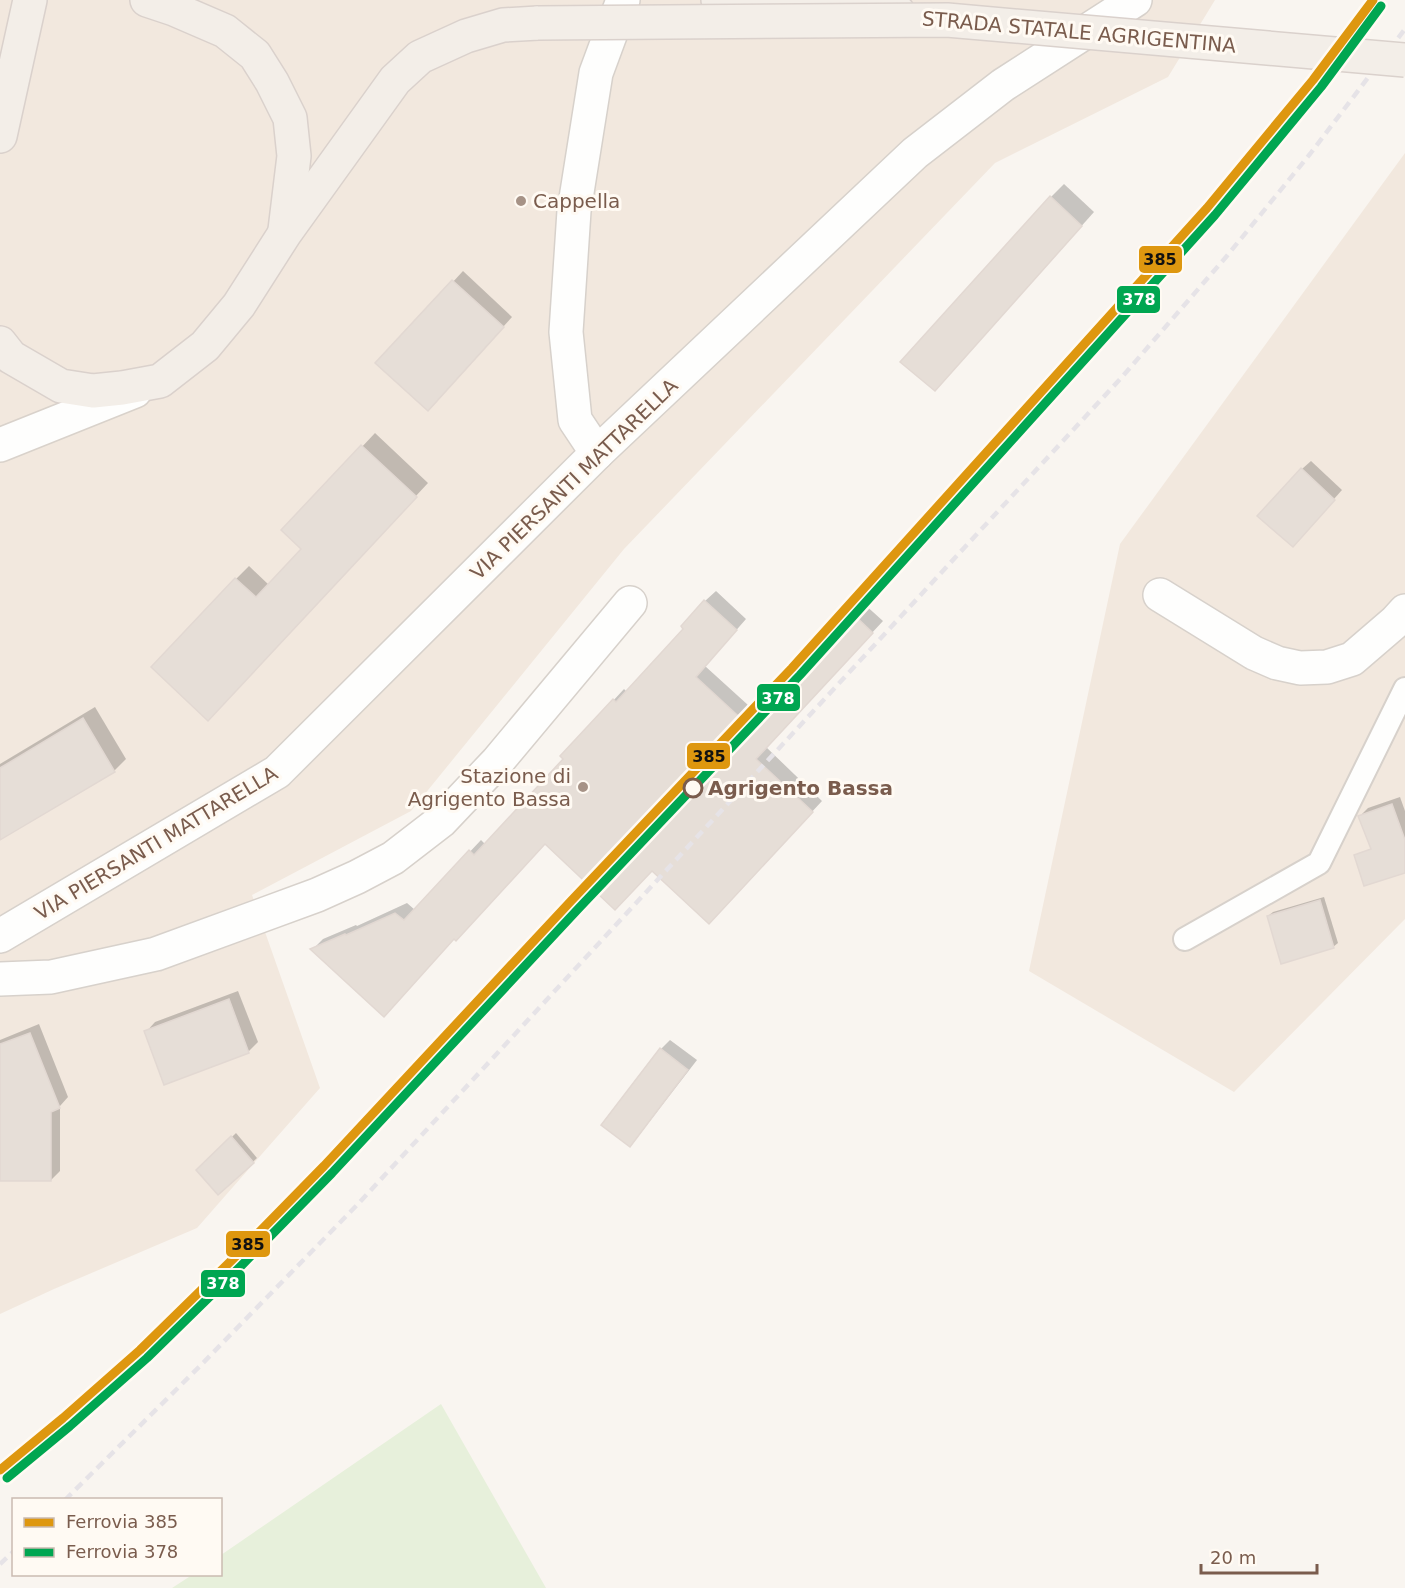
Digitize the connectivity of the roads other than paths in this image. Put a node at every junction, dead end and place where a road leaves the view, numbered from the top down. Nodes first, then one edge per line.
1 (24, 0) edge
2 (30, 0) edge
3 (147, 0) edge
4 (623, 0) edge
5 (718, 0) edge
6 (831, 0) edge
7 (1135, 0) edge
8 (947, 20) junction
9 (0, 59) edge
10 (1405, 60) edge
11 (0, 136) edge
12 (285, 233) junction
13 (0, 343) edge
14 (160, 381) junction
15 (0, 445) edge
16 (597, 453) junction
17 (1160, 595) dead end
18 (630, 603) dead end
19 (1402, 624) edge
20 (1405, 689) edge
21 (0, 936) edge
22 (1185, 939) dead end
23 (0, 978) edge

1 - 9 main road
2 - 11 main road
3 - 12 main road
4 - 16 street
5 - 8 main road, STRADA STATALE AGRIGENTINA, bridge
6 - 8 main road, bridge
7 - 16 street, VIA PIERSANTI MATTARELLA
8 - 10 main road, STRADA STATALE AGRIGENTINA, bridge
8 - 12 main road, bridge
12 - 14 main road
13 - 14 main road
14 - 15 street
16 - 21 street, VIA PIERSANTI MATTARELLA
17 - 19 street
18 - 23 street
20 - 22 lane

